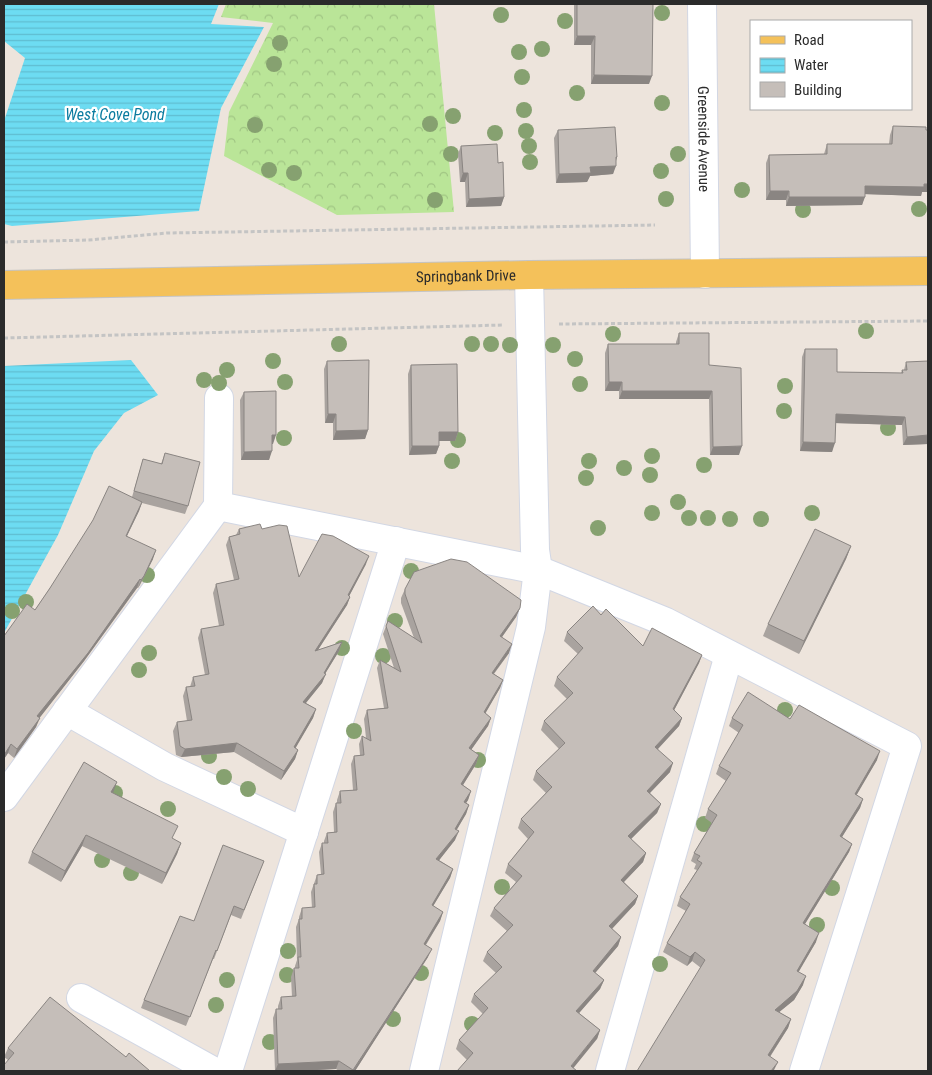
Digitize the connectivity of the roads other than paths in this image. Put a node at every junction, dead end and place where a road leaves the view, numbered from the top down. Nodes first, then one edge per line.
1 (702, 4) edge
2 (928, 270) edge
3 (705, 274) junction
4 (529, 275) junction
5 (4, 285) edge
6 (219, 398) dead end
7 (218, 506) junction
8 (396, 541) junction
9 (538, 570) junction
10 (729, 655) junction
11 (67, 710) junction
12 (4, 797) edge
13 (304, 832) junction
14 (80, 998) dead end
15 (213, 1071) edge
16 (228, 1071) edge
17 (424, 1071) edge
18 (610, 1071) edge
19 (804, 1071) edge

1 - 3 street, Greenside Avenue
2 - 3 main road, Springbank Drive
3 - 4 main road, Springbank Drive
4 - 5 main road, Springbank Drive
4 - 9 street
6 - 7 street
7 - 8 street
7 - 11 street
8 - 9 street
8 - 13 street
9 - 10 street
9 - 17 street
10 - 18 street
10 - 19 street
11 - 12 street
11 - 13 street
13 - 16 street
14 - 15 street

